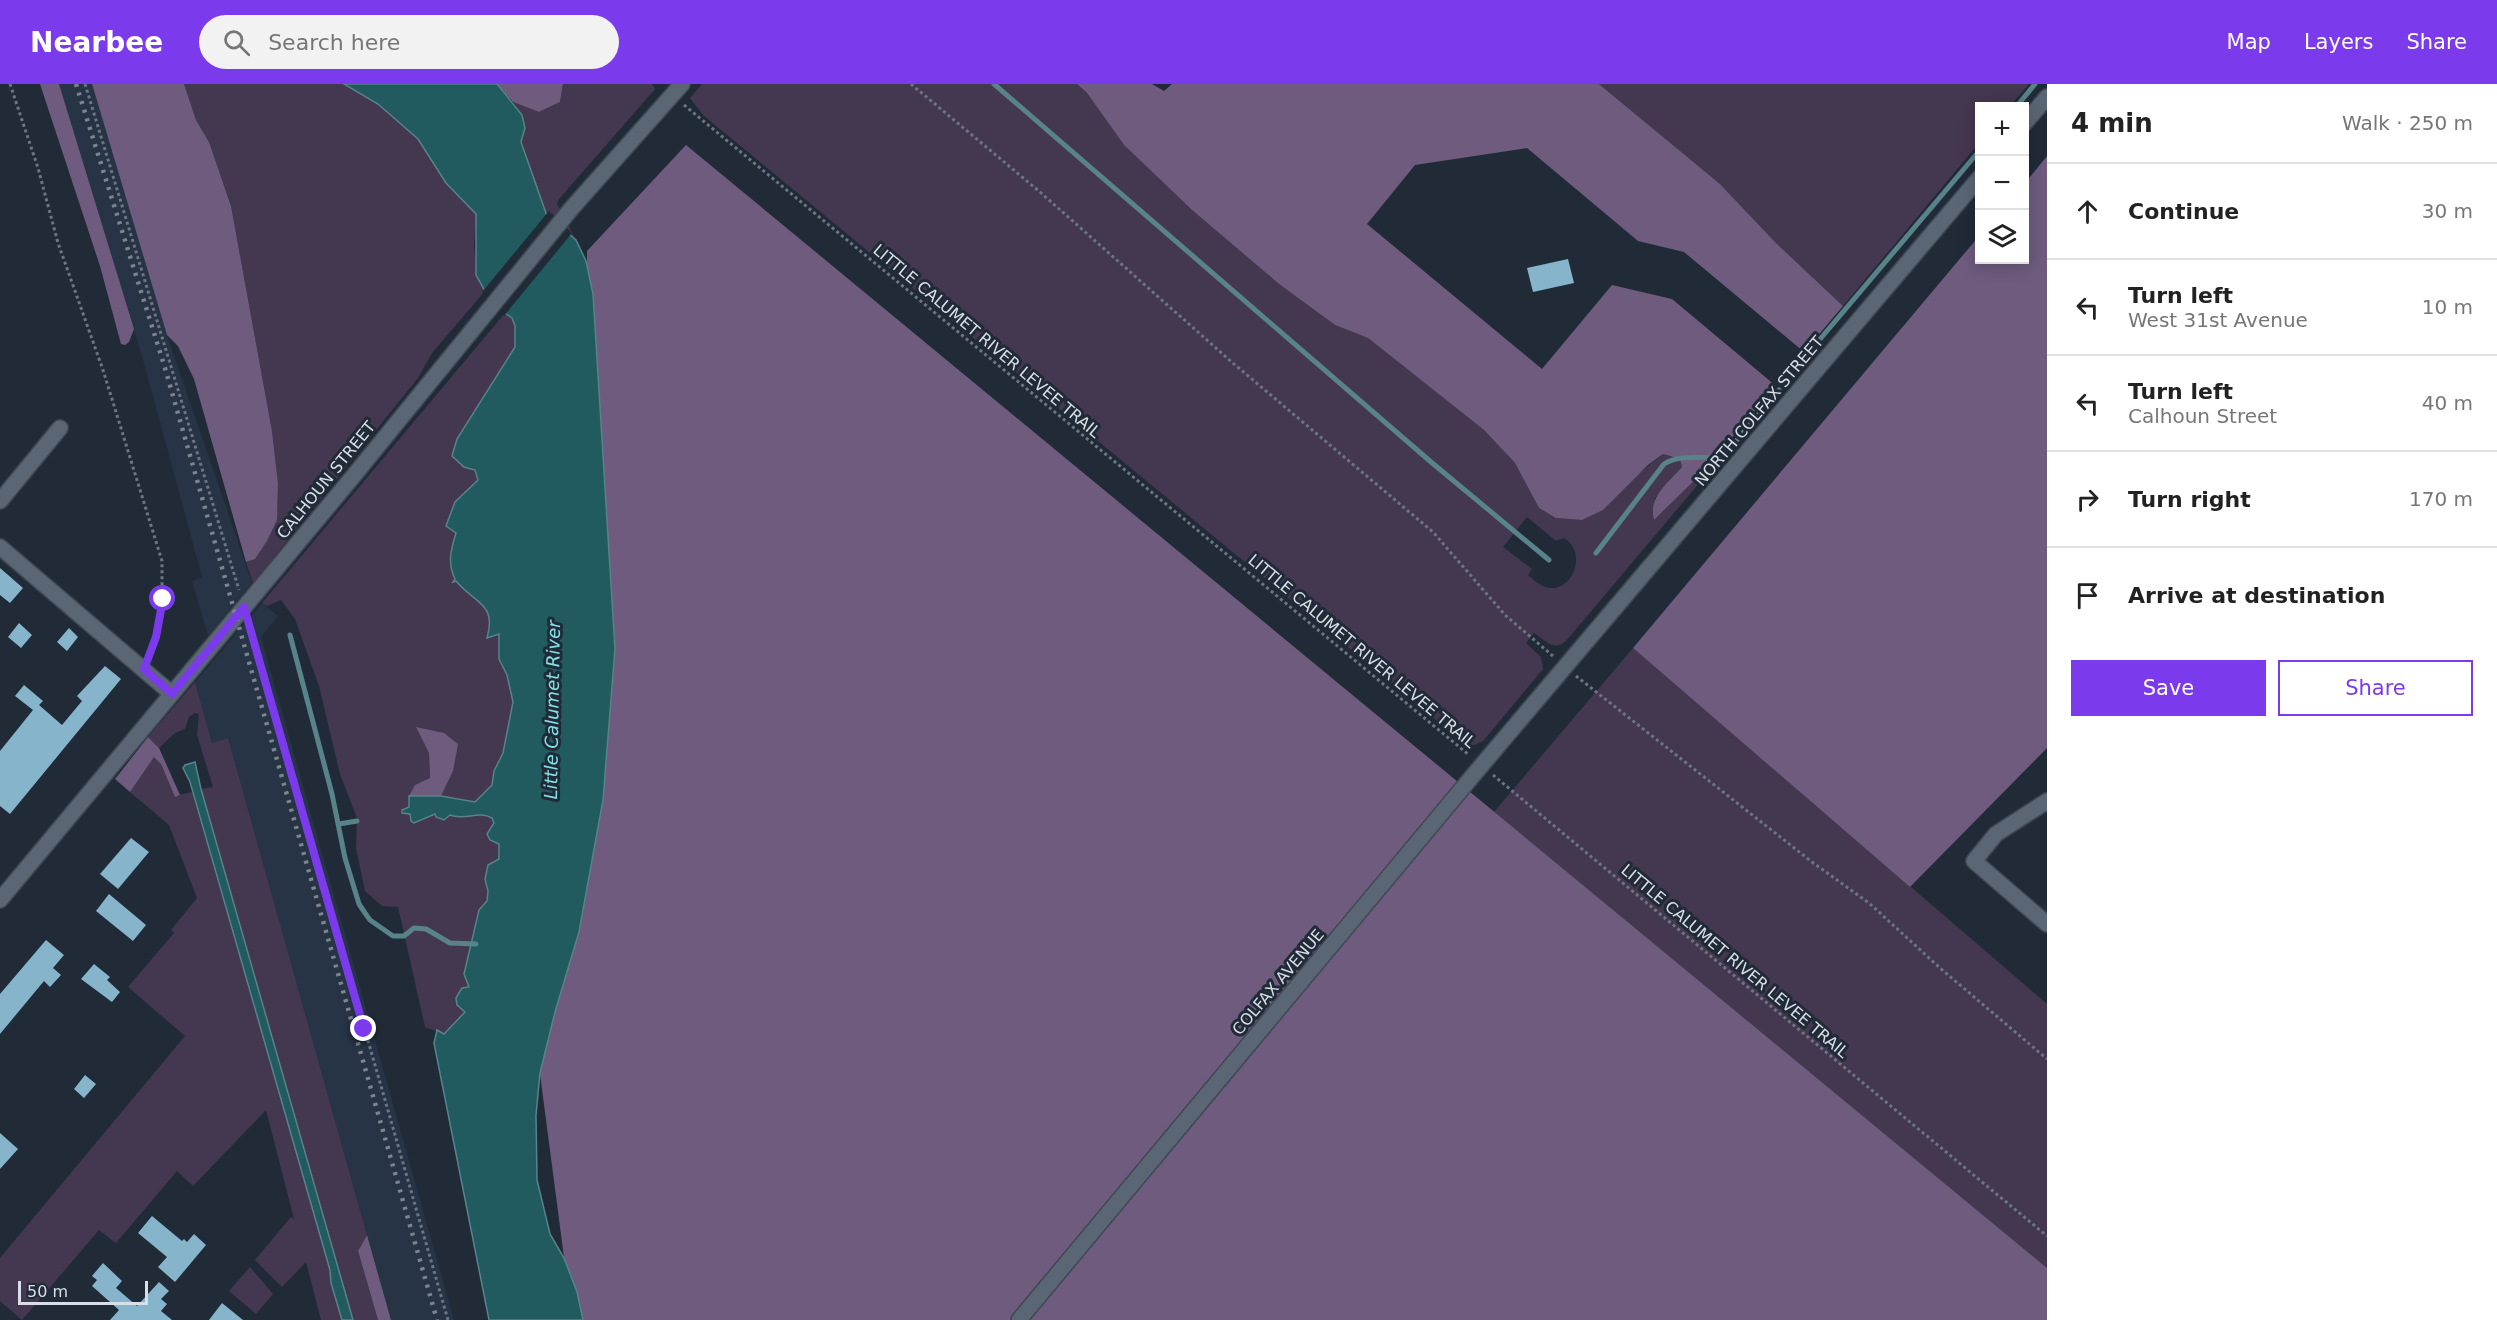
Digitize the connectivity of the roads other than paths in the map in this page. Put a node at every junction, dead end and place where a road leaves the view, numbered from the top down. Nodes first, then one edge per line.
1 (677, 89) edge
2 (2047, 97) edge
3 (2029, 119) edge
4 (1975, 183) edge
5 (60, 428) dead end
6 (0, 501) edge
7 (0, 547) edge
8 (1565, 667) joint
9 (172, 694) junction
10 (2047, 801) edge
11 (0, 900) edge
12 (2047, 924) edge
13 (1019, 1320) edge

1 - 9 street, CALHOUN STREET
2 - 3 street
4 - 8 street, NORTH COLFAX STREET
5 - 6 street
7 - 9 street
8 - 13 street, COLFAX AVENUE
9 - 11 street, CALHOUN STREET
10 - 12 street

